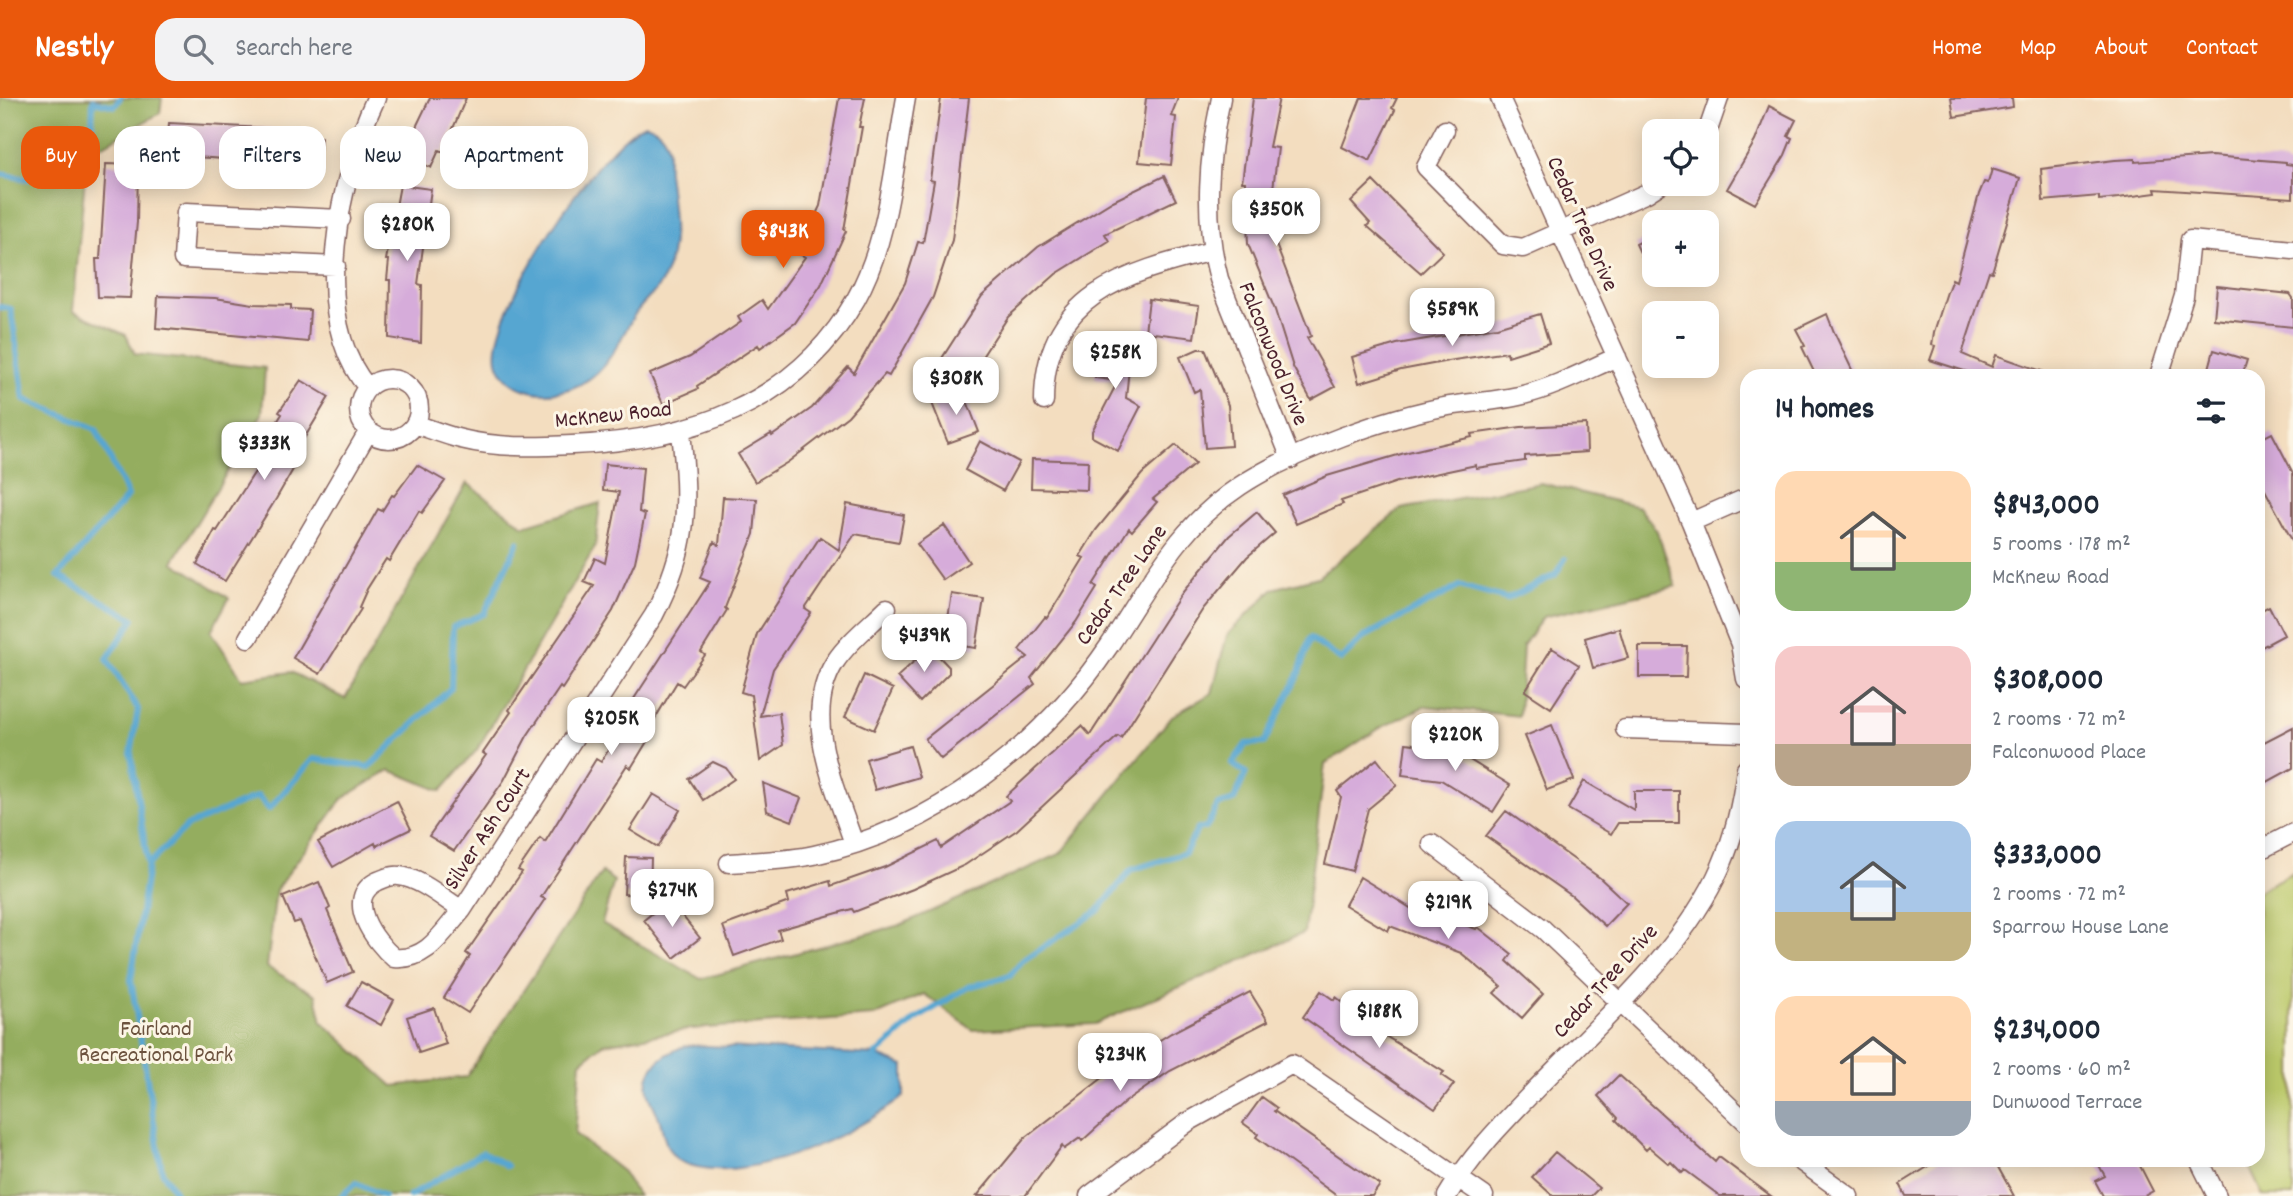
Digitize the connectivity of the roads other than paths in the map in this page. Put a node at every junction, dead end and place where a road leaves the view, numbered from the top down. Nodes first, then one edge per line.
1 (376, 98) edge
2 (906, 98) edge
3 (1221, 98) edge
4 (1500, 98) edge
5 (1719, 98) edge
6 (1712, 119) edge
7 (1445, 130) dead end
8 (1642, 195) edge
9 (341, 219) junction
10 (1561, 230) junction
11 (2293, 250) edge
12 (1212, 251) junction
13 (336, 265) junction
14 (1617, 356) junction
15 (2161, 369) edge
16 (368, 388) junction
17 (1044, 401) dead end
18 (415, 424) junction
19 (368, 432) junction
20 (681, 432) junction
21 (1291, 459) junction
22 (1740, 501) edge
23 (1691, 522) junction
24 (887, 608) dead end
25 (248, 638) dead end
26 (1740, 644) edge
27 (1625, 729) dead end
28 (1740, 733) edge
29 (1740, 807) edge
30 (2293, 833) edge
31 (854, 844) junction
32 (1432, 844) dead end
33 (2265, 847) edge
34 (729, 863) dead end
35 (462, 910) junction
36 (1620, 1001) junction
37 (1740, 1116) edge
38 (1809, 1167) edge
39 (2202, 1167) edge
40 (1458, 1178) junction
41 (1097, 1193) edge
42 (1447, 1196) edge
43 (1484, 1196) edge
44 (1849, 1196) edge
45 (2217, 1196) edge

1 - 9 street
2 - 20 street, McKnew Road
3 - 12 street, Falconwood Drive
4 - 10 street, Cedar Tree Drive
5 - 6 street
7 - 10 street
8 - 10 street
9 - 13 street
9 - 13 street
10 - 14 street, Cedar Tree Drive
11 - 15 street
12 - 17 street
12 - 21 street, Falconwood Drive
13 - 16 street
14 - 21 street, Cedar Tree Lane
14 - 23 street, Cedar Tree Drive
16 - 18 street
16 - 19 street
18 - 19 street
18 - 20 street, McKnew Road
19 - 25 street
20 - 35 street, Silver Ash Court
21 - 31 street, Cedar Tree Lane
22 - 23 street
23 - 26 street, Cedar Tree Drive
24 - 31 street
27 - 28 street
29 - 36 street, Cedar Tree Drive
30 - 33 street
31 - 34 street, Cedar Tree Lane
32 - 36 street
35 - 35 street, Silver Ash Court
36 - 37 street
36 - 40 street, Cedar Tree Drive
38 - 44 street
39 - 45 street
40 - 41 street
40 - 42 street, Cedar Tree Drive
40 - 43 street

